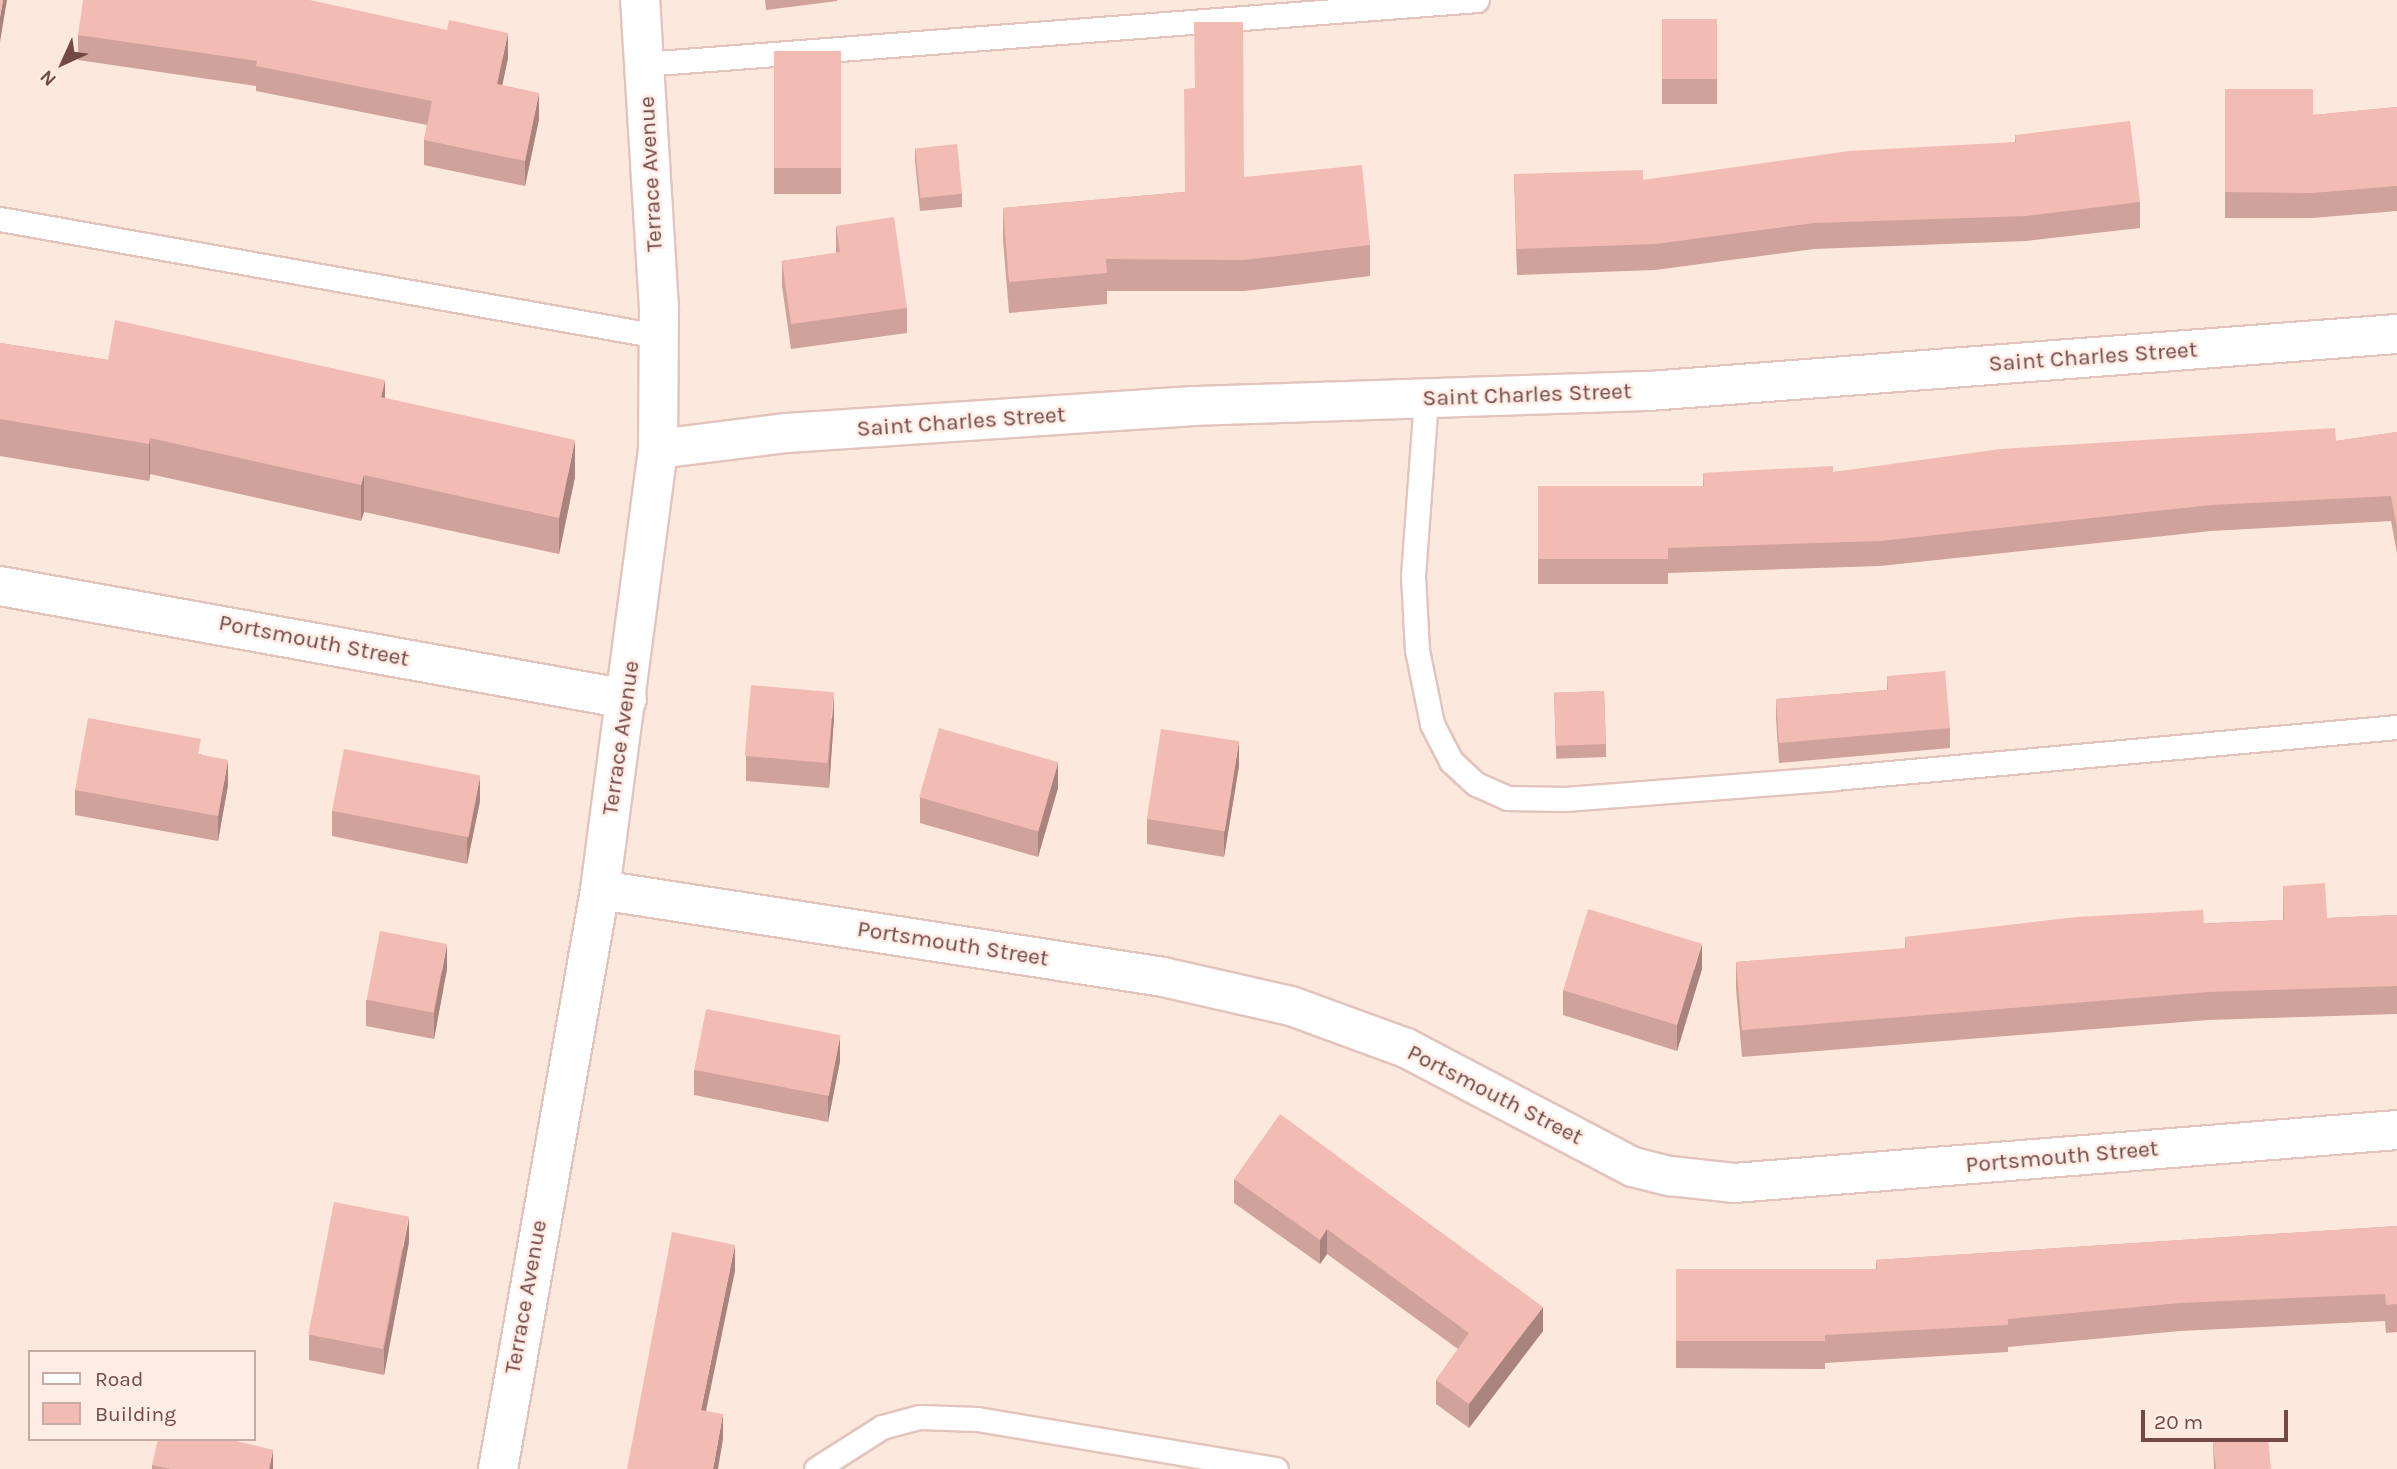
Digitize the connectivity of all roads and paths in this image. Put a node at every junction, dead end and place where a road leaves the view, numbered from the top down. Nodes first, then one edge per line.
1 (640, 0) edge
2 (1477, 0) edge
3 (644, 64) junction
4 (0, 219) edge
5 (2397, 334) edge
6 (659, 336) junction
7 (1426, 399) junction
8 (658, 449) junction
9 (0, 586) edge
10 (627, 699) junction
11 (2397, 727) edge
12 (600, 890) junction
13 (2397, 1130) edge
14 (498, 1469) edge
15 (816, 1469) edge
16 (1276, 1469) edge

1 - 3 street, Terrace Avenue
2 - 3 lane
3 - 6 street, Terrace Avenue
4 - 6 lane
5 - 7 street, Saint Charles Street
6 - 8 street, Terrace Avenue
7 - 8 street, Saint Charles Street
7 - 11 lane
8 - 10 street, Terrace Avenue
9 - 10 street, Portsmouth Street
10 - 12 street, Terrace Avenue
12 - 13 street, Portsmouth Street
12 - 14 street, Terrace Avenue
15 - 16 lane

